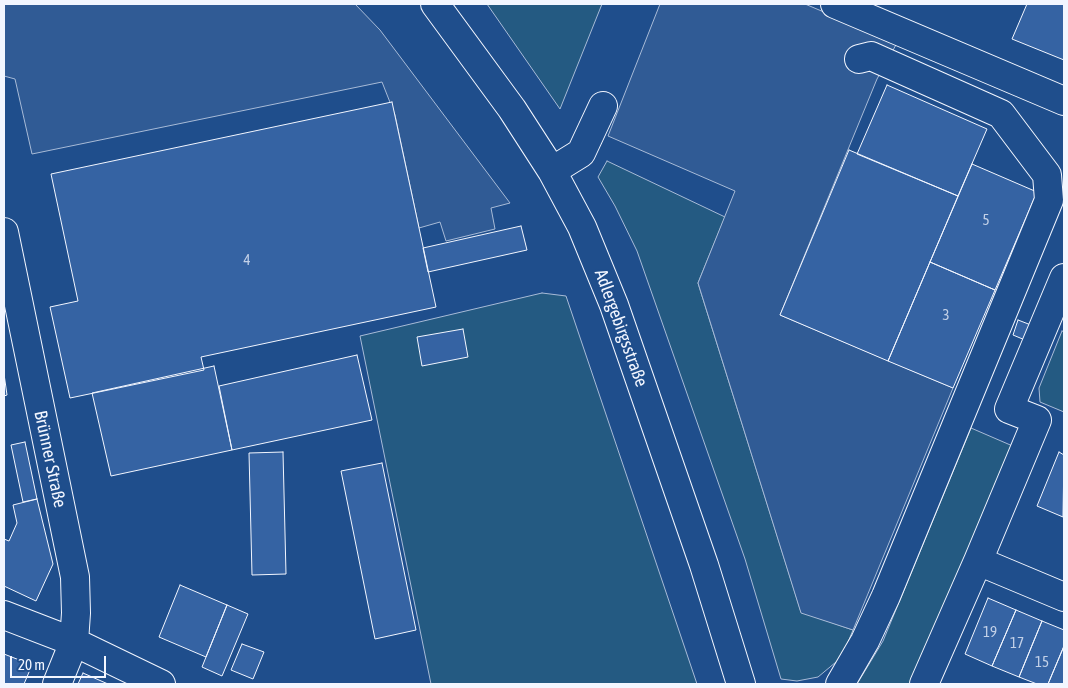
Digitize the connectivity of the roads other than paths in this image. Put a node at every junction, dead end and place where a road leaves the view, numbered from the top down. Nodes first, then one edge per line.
1 (436, 4) edge
2 (835, 4) edge
3 (859, 59) dead end
4 (1064, 101) edge
5 (602, 106) dead end
6 (552, 171) junction
7 (4, 232) edge
8 (1064, 278) edge
9 (978, 561) junction
10 (1064, 597) edge
11 (4, 614) edge
12 (74, 642) junction
13 (57, 684) edge
14 (161, 684) edge
15 (741, 684) edge
16 (840, 684) edge
17 (924, 684) edge

1 - 6 street, Adlergebirgsstraße
2 - 4 street
3 - 16 street
5 - 6 street
6 - 15 street, Adlergebirgsstraße
7 - 12 street, Brünner Straße
8 - 9 street
9 - 10 street
9 - 17 street
11 - 12 street
12 - 13 street, Brünner Straße
12 - 14 street

